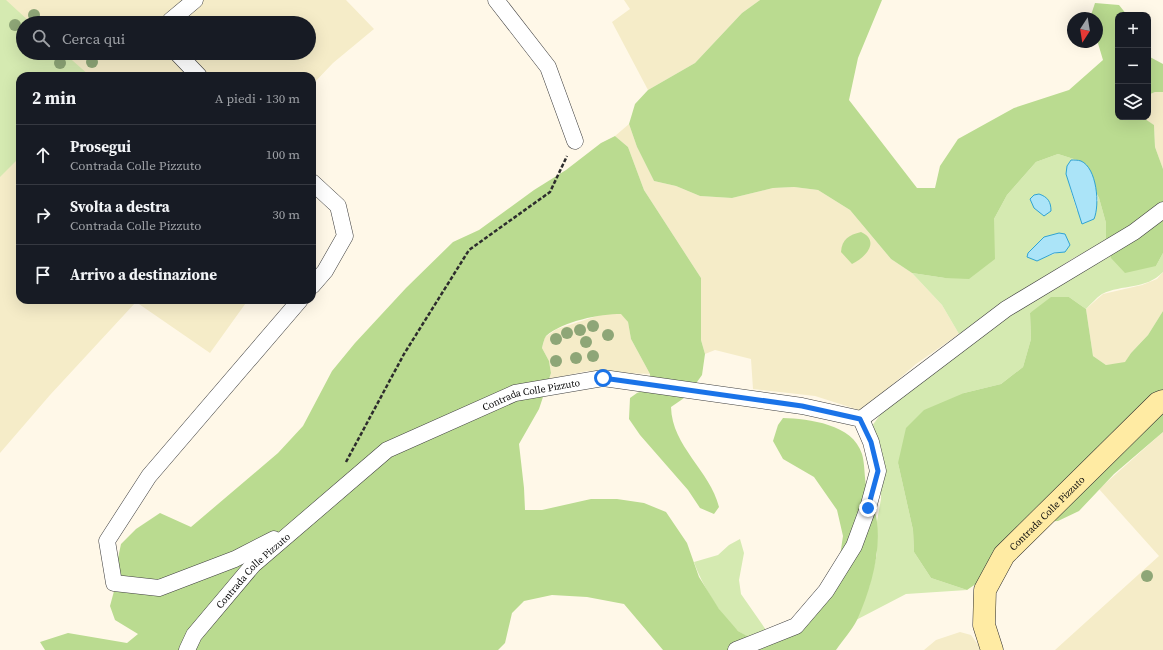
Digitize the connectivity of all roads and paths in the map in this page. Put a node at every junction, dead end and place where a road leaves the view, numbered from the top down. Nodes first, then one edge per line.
1 (195, 0) edge
2 (496, 0) edge
3 (176, 16) edge
4 (184, 60) edge
5 (195, 72) edge
6 (575, 141) joint
7 (316, 186) edge
8 (1163, 210) edge
9 (316, 281) edge
10 (297, 304) edge
11 (1163, 401) edge
12 (860, 419) junction
13 (344, 464) dead end
14 (297, 528) junction
15 (187, 650) edge
16 (736, 650) edge
17 (992, 650) edge

1 - 3 street
2 - 6 street
4 - 5 street
6 - 13 path
7 - 9 street
8 - 12 street
10 - 14 street
11 - 17 street, Contrada Colle Pizzuto
12 - 14 street, Contrada Colle Pizzuto
12 - 16 street
14 - 15 street, Contrada Colle Pizzuto

